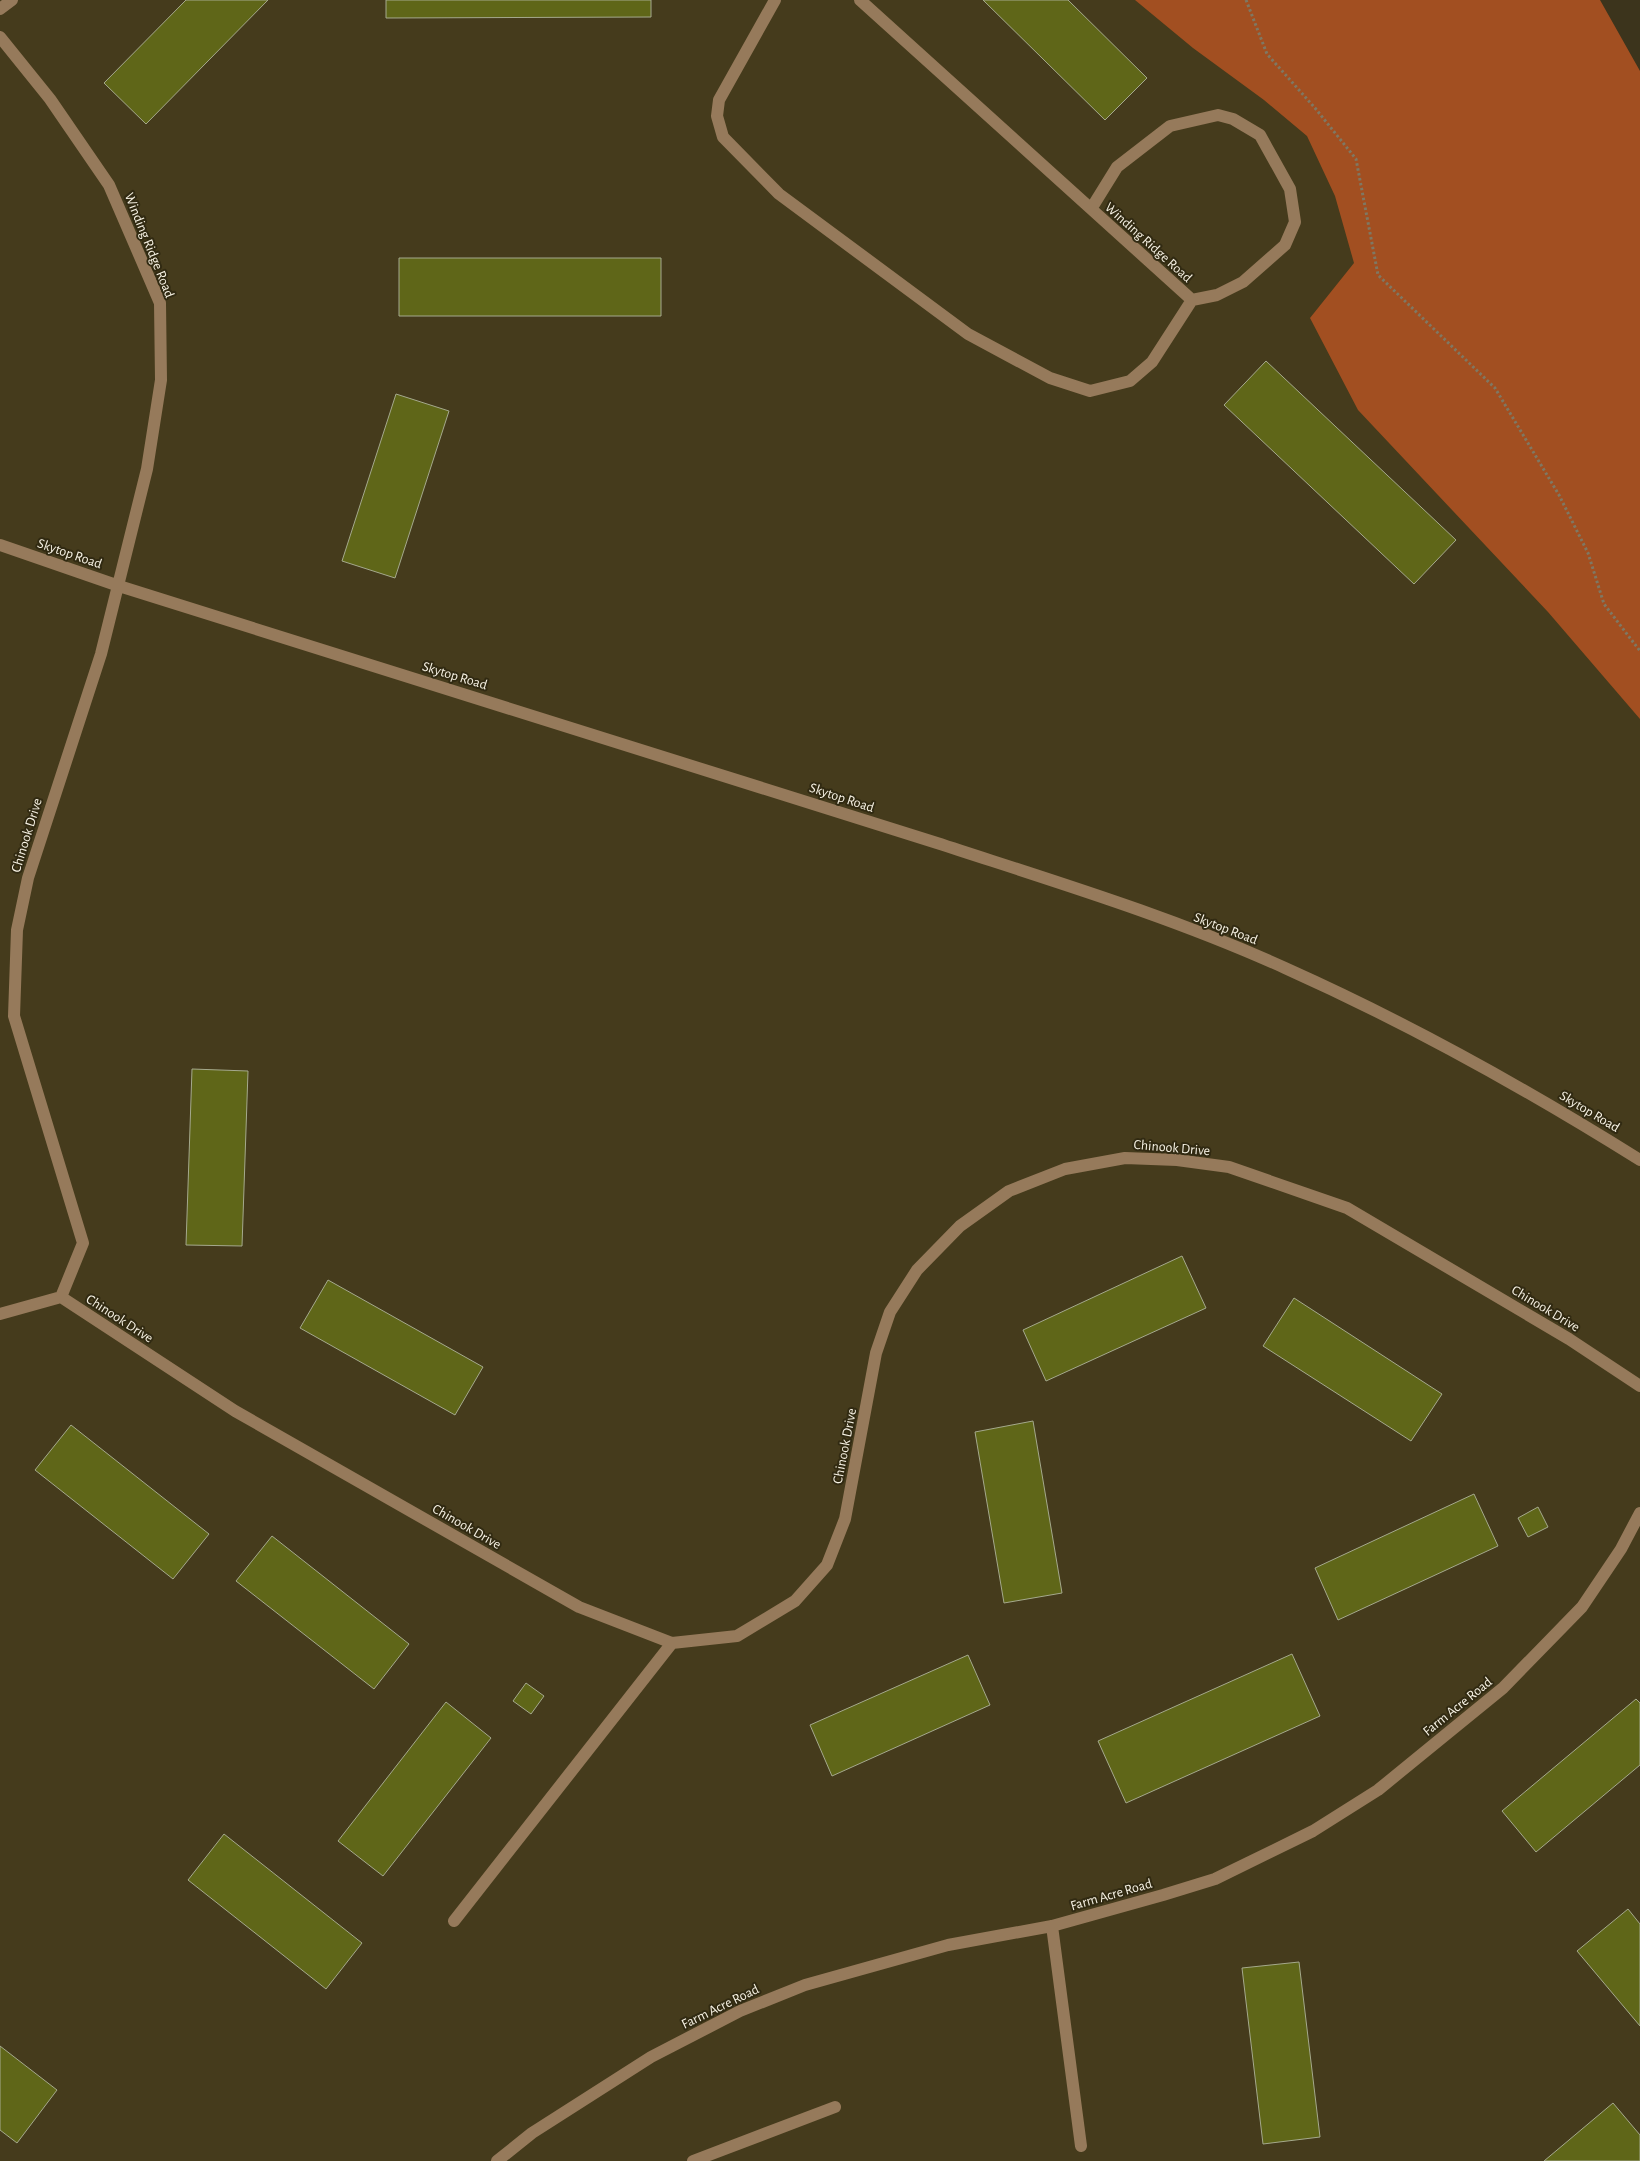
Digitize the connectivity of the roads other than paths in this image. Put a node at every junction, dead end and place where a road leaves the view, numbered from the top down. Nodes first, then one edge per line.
1 (12, 0) edge
2 (776, 0) edge
3 (860, 0) edge
4 (0, 9) edge
5 (0, 37) edge
6 (1091, 209) junction
7 (1192, 300) junction
8 (0, 545) edge
9 (119, 586) junction
10 (1640, 1160) edge
11 (61, 1297) junction
12 (0, 1314) edge
13 (1640, 1386) edge
14 (1640, 1513) edge
15 (672, 1643) junction
16 (454, 1921) dead end
17 (1052, 1926) junction
18 (835, 2107) dead end
19 (1081, 2146) dead end
20 (497, 2161) edge
21 (693, 2161) edge

1 - 4 street
2 - 7 street
3 - 6 street, Winding Ridge Road
5 - 9 street, Winding Ridge Road
6 - 7 street, Winding Ridge Road
6 - 7 street, Winding Ridge Road
8 - 9 street, Skytop Road
9 - 10 street, Skytop Road
9 - 11 street, Chinook Drive
11 - 12 street
11 - 15 street, Chinook Drive
13 - 15 street, Chinook Drive
14 - 17 street, Farm Acre Road
15 - 16 street
17 - 19 street
17 - 20 street, Farm Acre Road
18 - 21 street

